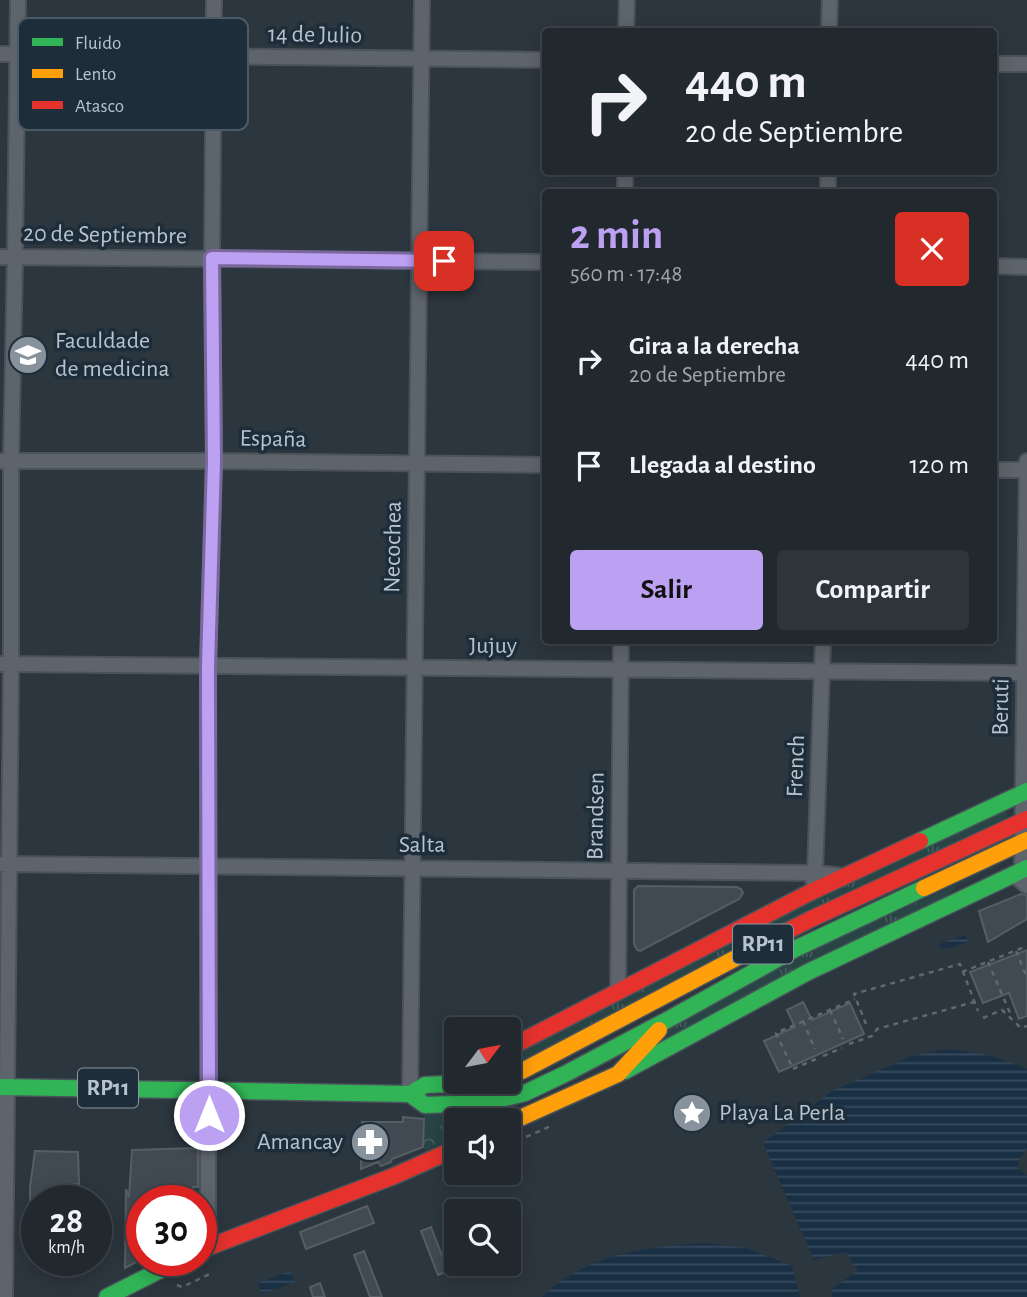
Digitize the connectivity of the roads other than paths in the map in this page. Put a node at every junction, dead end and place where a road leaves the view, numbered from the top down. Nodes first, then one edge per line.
1 (18, 0) edge
2 (214, 0) edge
3 (422, 0) edge
4 (627, 0) edge
5 (830, 0) edge
6 (214, 18) edge
7 (626, 28) edge
8 (829, 28) edge
9 (0, 54) edge
10 (18, 55) junction
11 (248, 57) edge
12 (421, 59) junction
13 (542, 60) edge
14 (997, 64) edge
15 (1027, 64) edge
16 (213, 130) edge
17 (0, 257) edge
18 (15, 257) junction
19 (212, 258) junction
20 (419, 260) junction
21 (542, 262) edge
22 (997, 267) edge
23 (1027, 267) edge
24 (5, 461) edge
25 (214, 461) junction
26 (1027, 461) edge
27 (417, 464) junction
28 (542, 465) edge
29 (997, 470) edge
30 (1027, 470) edge
31 (621, 644) edge
32 (823, 644) edge
33 (6, 664) edge
34 (208, 666) junction
35 (415, 668) junction
36 (621, 670) junction
37 (823, 671) junction
38 (1025, 673) edge
39 (1025, 792) edge
40 (1025, 820) edge
41 (1025, 842) edge
42 (5, 864) edge
43 (208, 867) junction
44 (412, 868) junction
45 (619, 870) junction
46 (815, 873) junction
47 (1023, 875) edge
48 (844, 876) junction
49 (809, 893) junction
50 (618, 992) junction
51 (671, 1017) junction
52 (522, 1041) edge
53 (522, 1071) edge
54 (618, 1074) junction
55 (444, 1082) edge
56 (439, 1085) junction
57 (444, 1085) edge
58 (3, 1087) edge
59 (209, 1089) junction
60 (410, 1094) junction
61 (466, 1105) junction
62 (480, 1108) edge
63 (521, 1117) edge
64 (444, 1154) edge
65 (207, 1185) edge
66 (217, 1243) edge
67 (148, 1276) edge
68 (5, 1297) edge
69 (107, 1297) edge

1 - 10 street
2 - 6 street
3 - 12 street, Necochea
4 - 7 street
5 - 8 street
9 - 10 street, 14 de Julio
10 - 18 street
11 - 12 street, 14 de Julio
12 - 13 street, 14 de Julio
12 - 20 street, Necochea
14 - 15 street
16 - 19 street
17 - 18 street, 20 de Septiembre
18 - 19 street, 20 de Septiembre
18 - 24 street
19 - 20 street, 20 de Septiembre
19 - 25 street
20 - 21 street, 20 de Septiembre
20 - 27 street, Necochea
22 - 23 street
24 - 25 street, España
24 - 33 street
25 - 27 street, España
25 - 34 street
26 - 30 street, Beruti
27 - 28 street, España
27 - 35 street, Necochea
29 - 30 street
30 - 38 street, Beruti
31 - 36 street, Brandsen
32 - 37 street, French
33 - 34 street, Jujuy
33 - 42 street
34 - 35 street, Jujuy
34 - 43 street
35 - 36 street, Jujuy
35 - 44 street, Necochea
36 - 37 street, Jujuy
36 - 45 street, Brandsen
37 - 38 street, Jujuy
37 - 46 street, French
38 - 39 street, Beruti
39 - 40 street, Beruti
39 - 48 main road
40 - 41 street, Beruti
40 - 53 main road, RP11
41 - 47 street, Beruti
41 - 51 main road, RP11
42 - 43 street, Salta
42 - 58 street
43 - 44 street, Salta
43 - 59 street
44 - 45 street, Salta
44 - 60 street, Necochea
45 - 46 street, Salta
45 - 50 street, Brandsen
46 - 48 street, Salta
46 - 49 street, French
47 - 54 main road
48 - 49 main road
49 - 50 main road
50 - 52 main road
51 - 54 main road
51 - 61 main road, RP11
54 - 63 main road
55 - 56 main road
56 - 57 main road, RP11
56 - 60 main road, RP11
58 - 59 main road, RP11
58 - 68 street
59 - 60 main road, RP11
59 - 65 street
60 - 61 main road, RP11
61 - 62 main road
64 - 66 main road
67 - 69 main road

